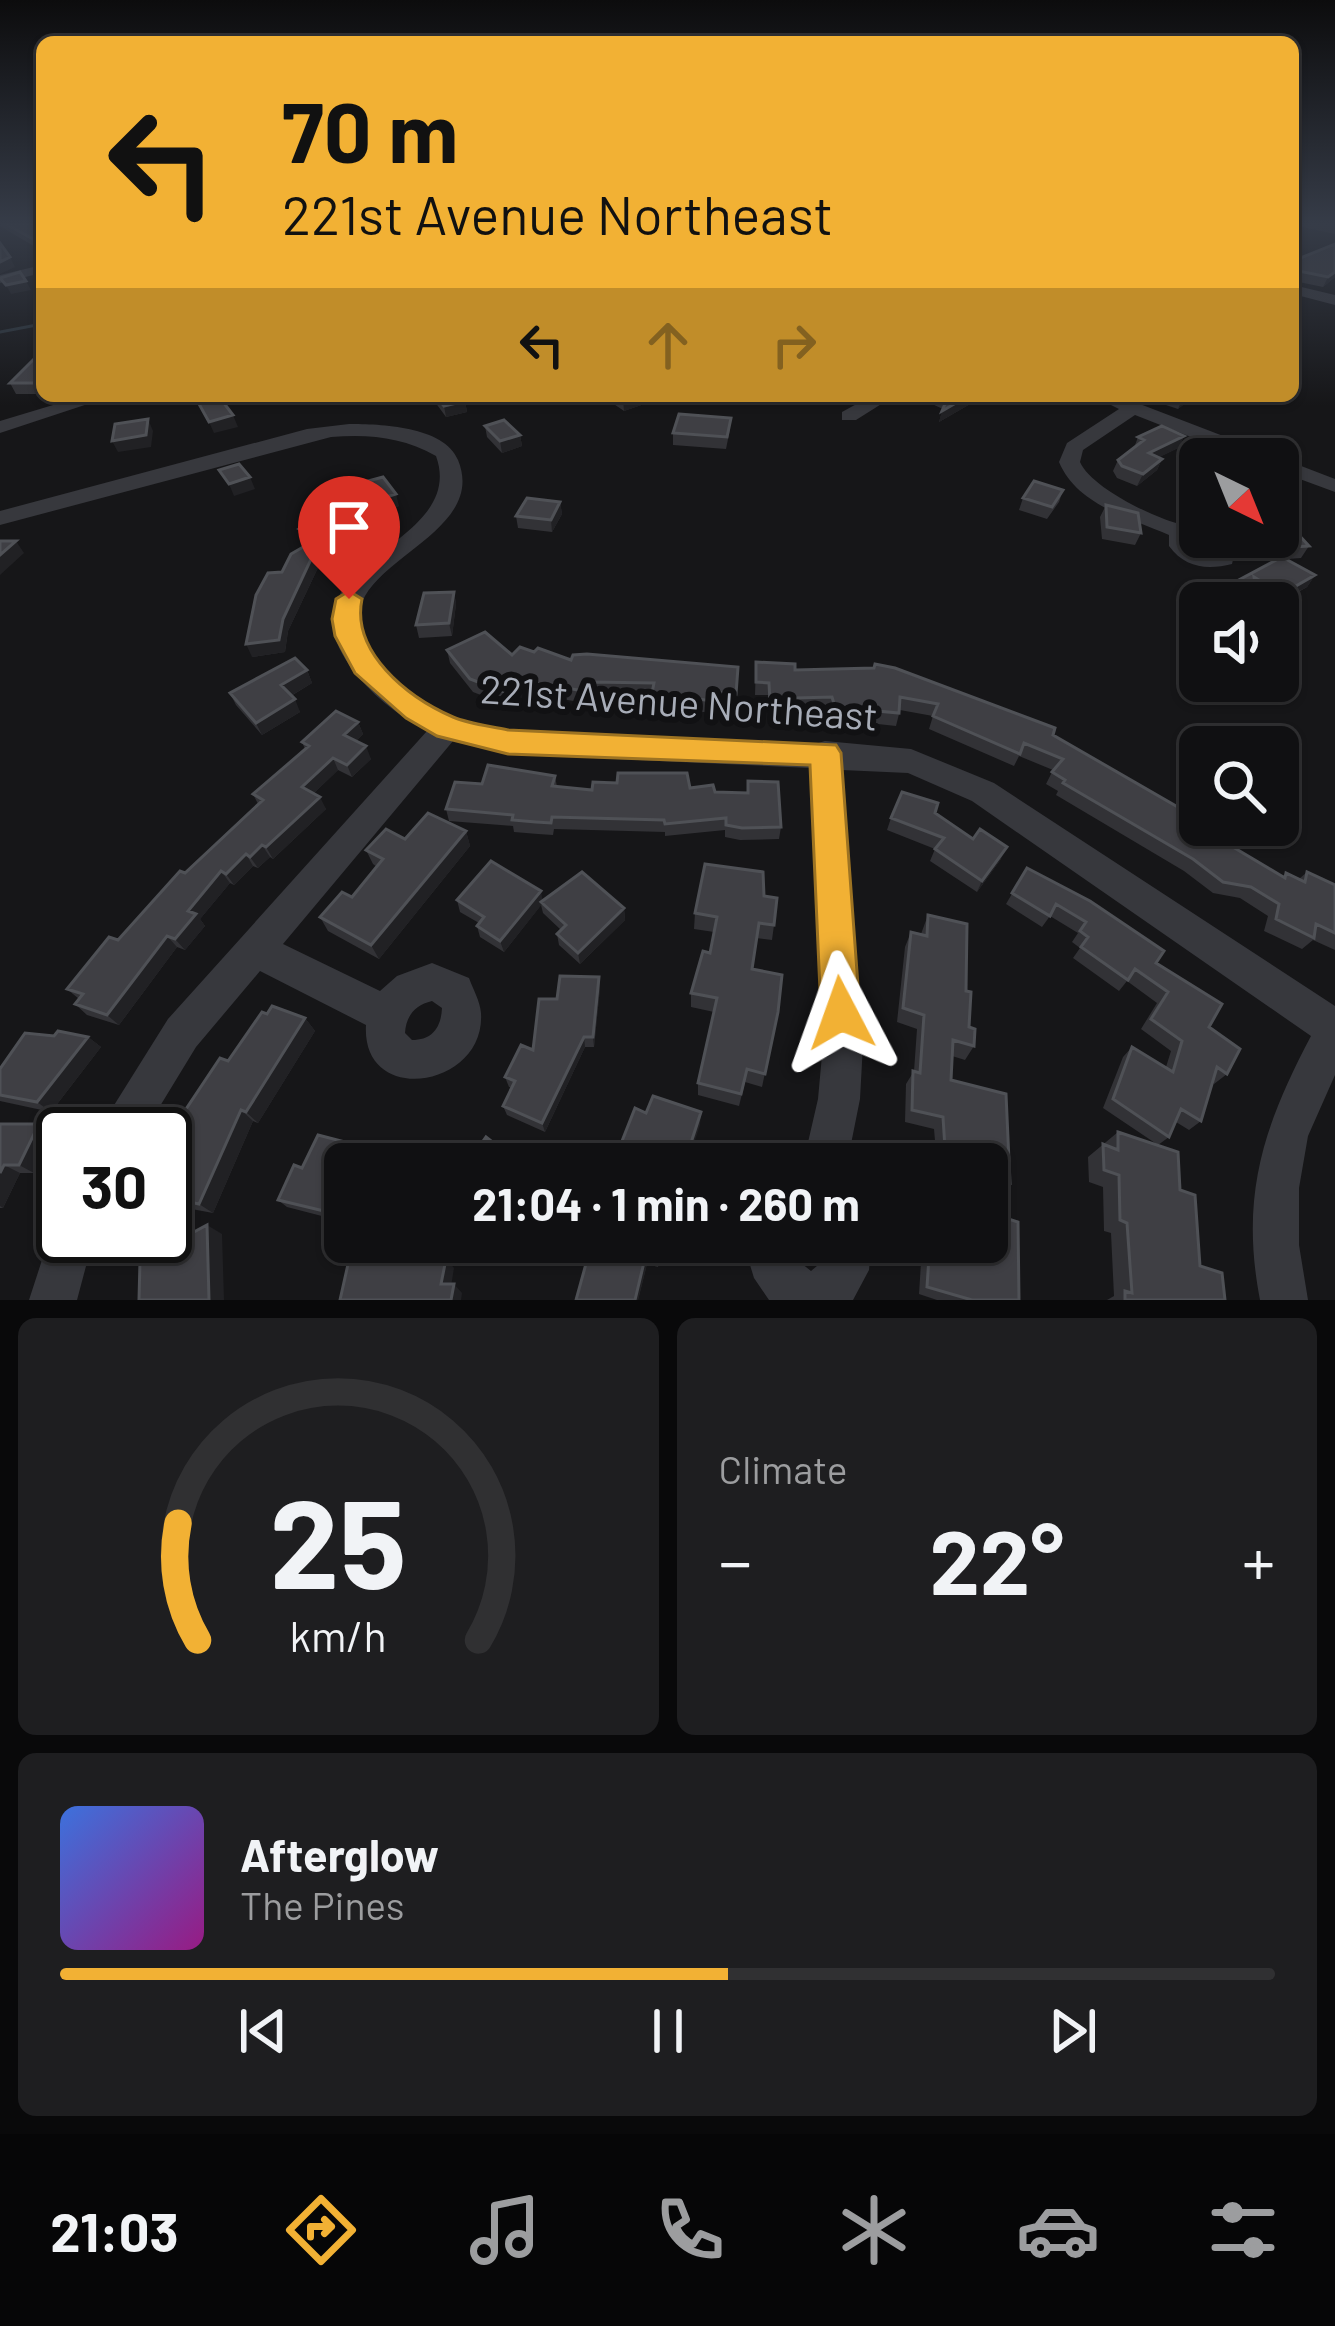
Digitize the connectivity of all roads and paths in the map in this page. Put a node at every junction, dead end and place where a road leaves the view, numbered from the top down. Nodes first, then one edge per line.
1 (1299, 291) edge
2 (1335, 300) edge
3 (84, 402) edge
4 (874, 402) edge
5 (1119, 402) edge
6 (1133, 407) junction
7 (849, 416) dead end
8 (0, 428) edge
9 (1212, 438) edge
10 (1299, 472) edge
11 (1335, 486) edge
12 (0, 518) edge
13 (1179, 528) edge
14 (447, 728) junction
15 (825, 753) junction
16 (253, 948) junction
17 (387, 1015) dead end
18 (1335, 1030) edge
19 (135, 1107) edge
20 (829, 1143) edge
21 (63, 1263) edge
22 (771, 1263) edge
23 (846, 1263) edge
24 (53, 1300) edge
25 (1284, 1300) edge

1 - 2 street
3 - 8 street
4 - 7 street
5 - 6 street
6 - 9 street
6 - 13 street
10 - 11 street
12 - 14 street, 221st Avenue Northeast
14 - 15 street, 221st Avenue Northeast
14 - 16 street
15 - 18 street, 221st Avenue Northeast
15 - 20 street
16 - 17 street
16 - 19 street
18 - 25 street
21 - 24 street
22 - 23 street

